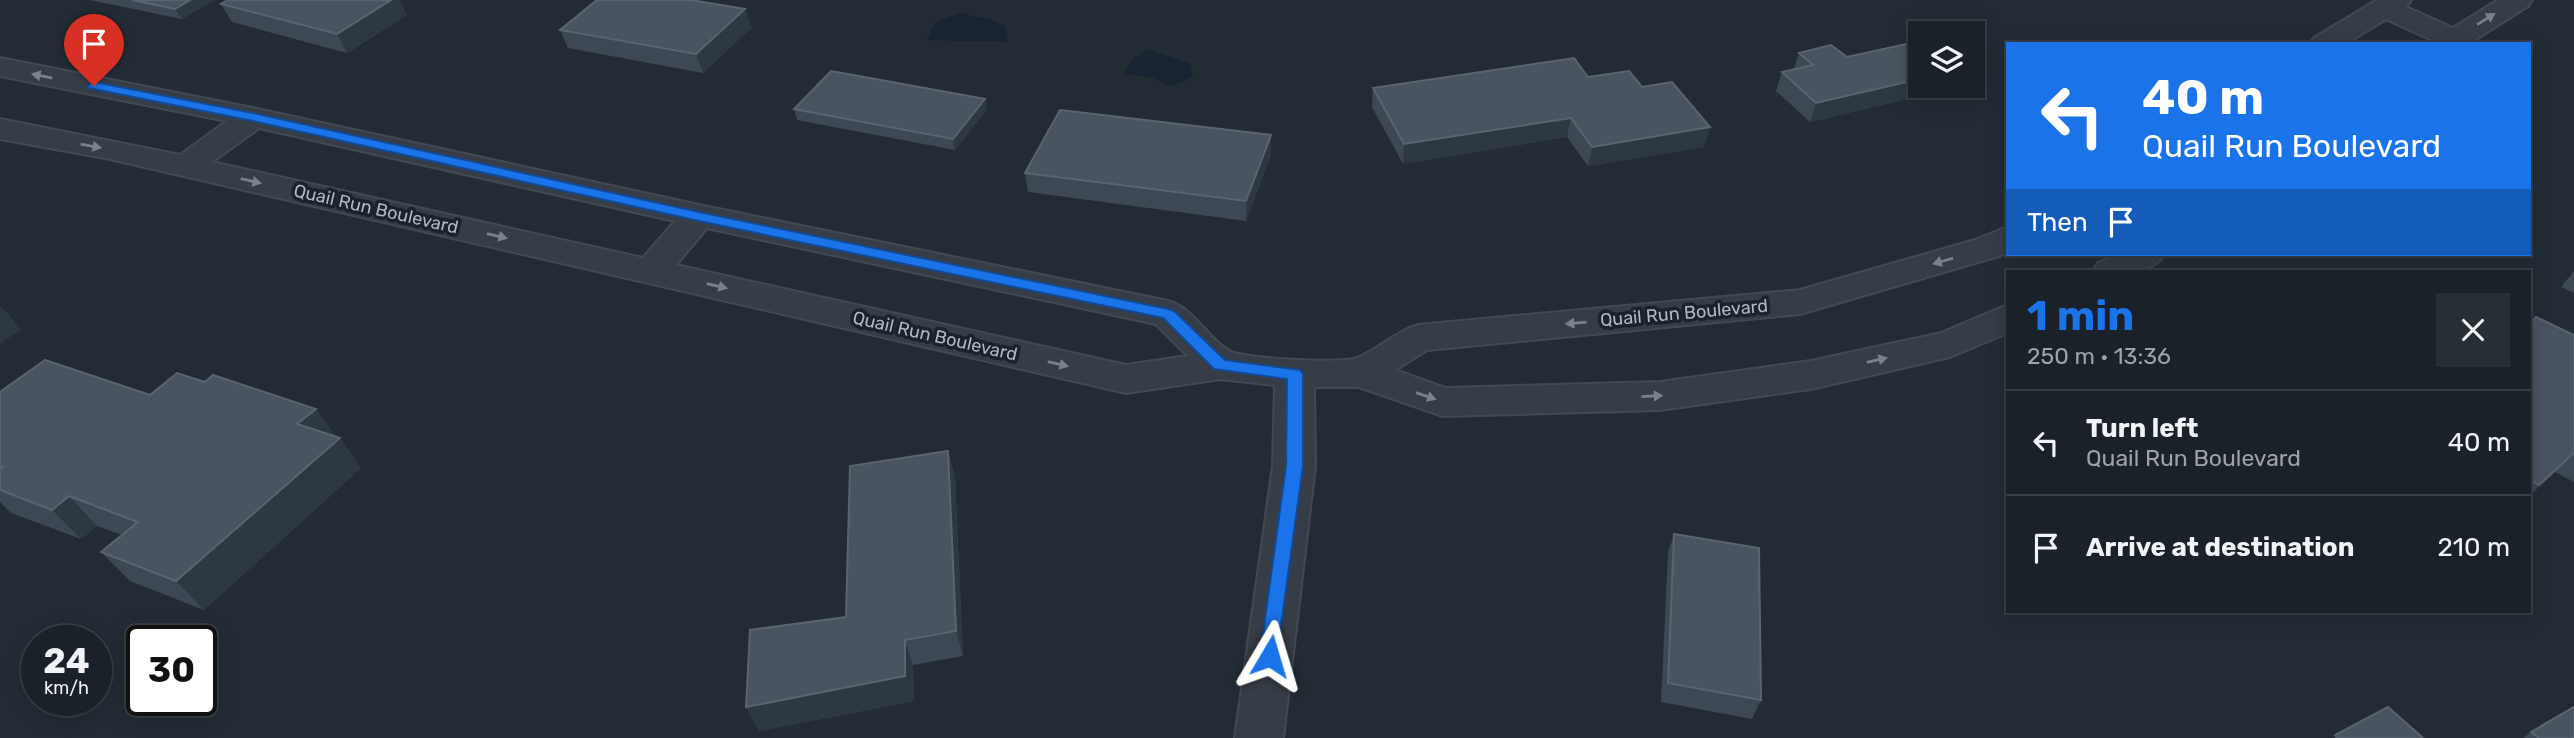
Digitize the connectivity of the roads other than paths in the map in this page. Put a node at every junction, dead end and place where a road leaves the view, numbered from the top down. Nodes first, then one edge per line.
1 (2518, 0) edge
2 (2390, 3) edge
3 (2451, 41) edge
4 (2327, 42) edge
5 (0, 67) edge
6 (253, 117) junction
7 (0, 129) edge
8 (184, 167) junction
9 (699, 216) junction
10 (2006, 238) edge
11 (651, 271) junction
12 (2006, 318) edge
13 (1220, 365) junction
14 (1362, 373) junction
15 (1295, 374) junction
16 (1259, 738) edge

3 -> 1 street
2 - 3 street
2 - 4 street
6 -> 5 street
6 - 8 street
6 - 9 street
7 -> 8 street, Quail Run Boulevard
8 -> 11 street, Quail Run Boulevard
9 - 11 street
9 - 13 street
10 -> 14 street, Quail Run Boulevard
11 -> 13 street, Quail Run Boulevard
14 -> 12 street, Quail Run Boulevard
13 - 15 street, Quail Run Boulevard
14 - 15 street, Quail Run Boulevard
15 - 16 street

